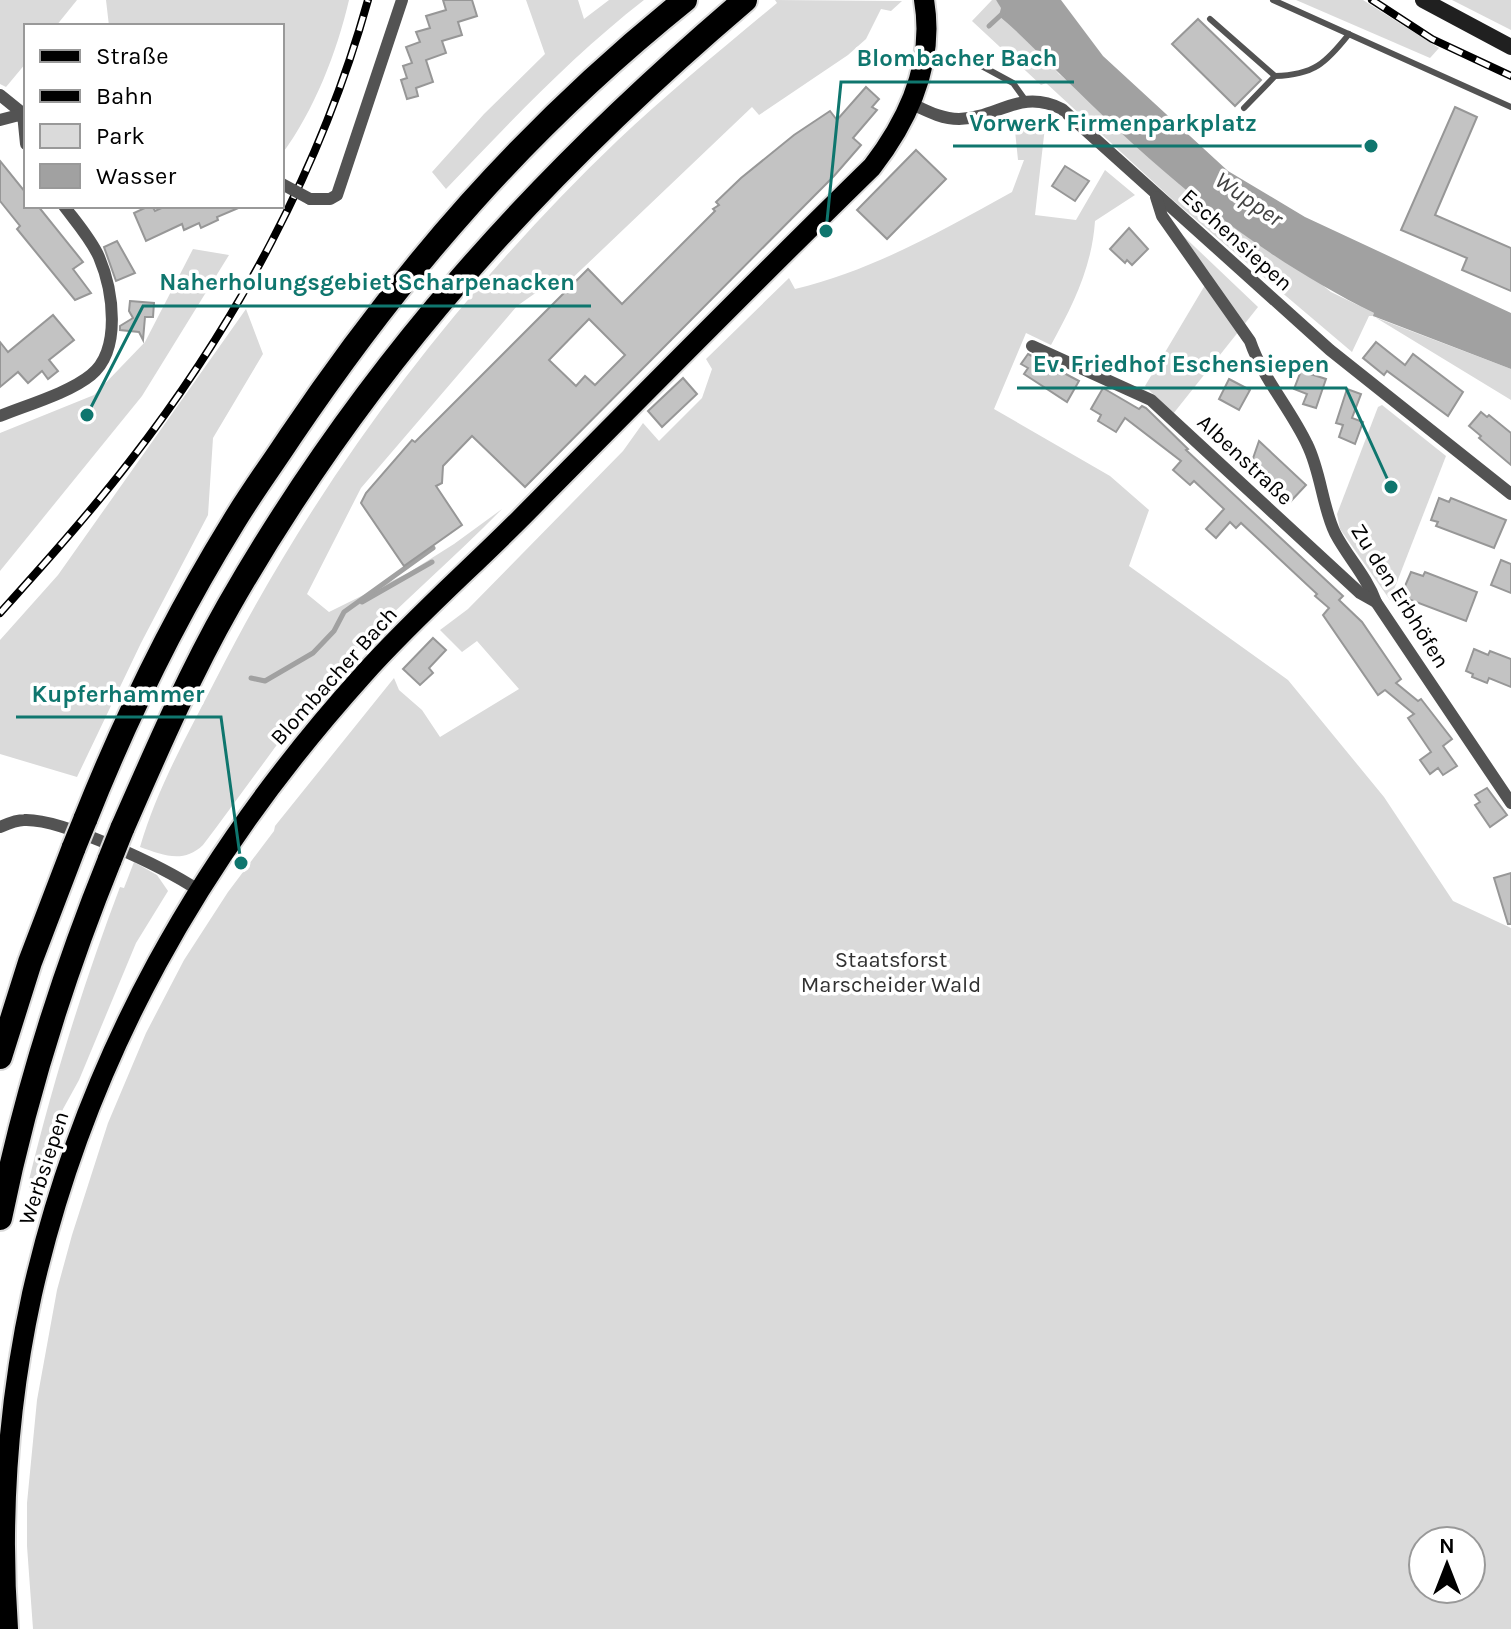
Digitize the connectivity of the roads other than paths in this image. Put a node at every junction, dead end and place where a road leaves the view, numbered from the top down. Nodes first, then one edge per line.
1 (402, 0) edge
2 (685, 0) edge
3 (745, 0) edge
4 (924, 0) edge
5 (1273, 0) edge
6 (1423, 0) edge
7 (1210, 19) dead end
8 (1349, 34) junction
9 (1511, 47) edge
10 (978, 64) dead end
11 (1275, 76) junction
12 (0, 95) edge
13 (1026, 101) junction
14 (912, 104) junction
15 (1511, 107) edge
16 (1244, 108) dead end
17 (24, 115) edge
18 (0, 120) edge
19 (284, 185) edge
20 (1156, 194) junction
21 (66, 208) edge
22 (1032, 346) dead end
23 (0, 416) edge
24 (1511, 494) edge
25 (1376, 602) junction
26 (1511, 803) edge
27 (0, 827) edge
28 (198, 890) junction
29 (0, 1057) edge
30 (109, 1057) joint
31 (0, 1218) edge
32 (8, 1629) edge

1 - 19 street, bridge
2 - 29 highway, bridge
3 - 31 highway, bridge
4 - 14 main road, Blombacher Bach
5 - 8 lane
6 - 9 main road
7 - 11 lane
8 - 11 lane
8 - 15 lane
10 - 13 lane
11 - 16 lane
12 - 17 street
13 - 14 street
13 - 20 street, Eschensiepen
14 - 28 main road, Blombacher Bach
17 - 18 street
20 - 24 street, Eschensiepen
20 - 25 street, Zu den Erbhöfen
21 - 23 street
22 - 25 street, Albenstraße
25 - 26 street, Zu den Erbhöfen
27 - 28 street
28 - 30 main road, Blombacher Bach
30 - 32 main road, Werbsiepen

